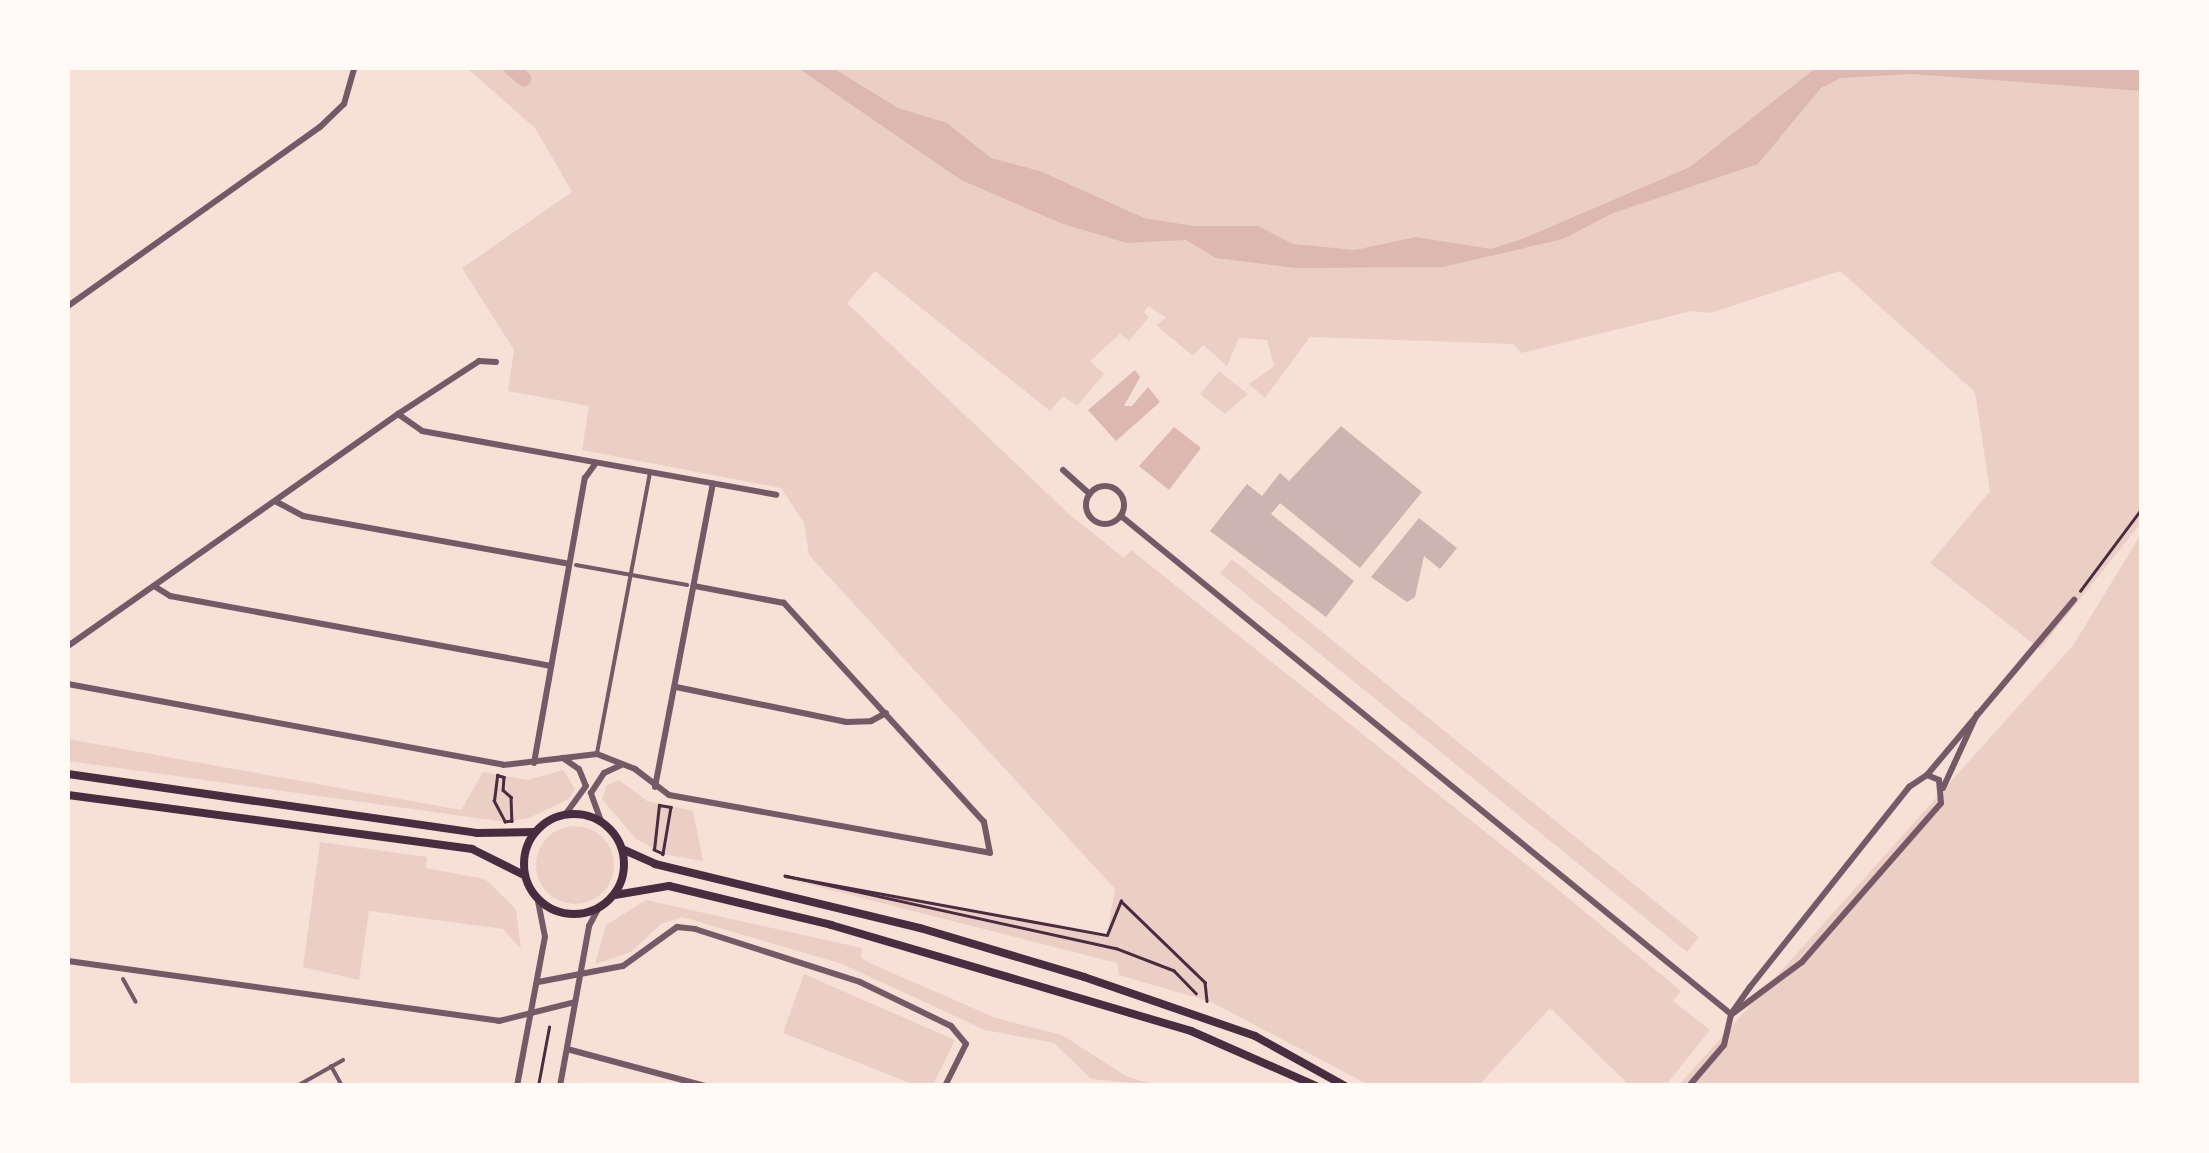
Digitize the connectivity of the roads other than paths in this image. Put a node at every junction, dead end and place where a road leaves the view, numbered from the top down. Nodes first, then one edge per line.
1 (354, 68) edge
2 (68, 306) edge
3 (496, 362) dead end
4 (398, 414) junction
5 (596, 464) junction
6 (1063, 470) dead end
7 (650, 473) junction
8 (713, 484) junction
9 (776, 494) dead end
10 (1090, 494) junction
11 (275, 501) junction
12 (1121, 516) junction
13 (572, 565) junction
14 (631, 575) junction
15 (154, 586) junction
16 (690, 586) junction
17 (2074, 600) road end
18 (68, 646) edge
19 (550, 666) junction
20 (68, 684) edge
21 (676, 687) junction
22 (1978, 710) junction
23 (886, 713) junction
24 (596, 754) junction
25 (562, 757) junction
26 (534, 763) junction
27 (624, 764) junction
28 (68, 774) edge
29 (1927, 775) junction
30 (655, 787) junction
31 (1943, 790) junction
32 (68, 795) edge
33 (566, 814) junction
34 (601, 822) junction
35 (536, 832) junction
36 (622, 849) junction
37 (524, 875) junction
38 (614, 895) junction
39 (538, 900) junction
40 (598, 910) junction
41 (68, 961) edge
42 (579, 979) junction
43 (124, 980) dead end
44 (538, 982) junction
45 (136, 1002) dead end
46 (575, 1002) junction
47 (1731, 1014) junction
48 (530, 1018) junction
49 (567, 1049) junction
50 (343, 1060) dead end
51 (331, 1066) junction
52 (297, 1086) edge
53 (342, 1086) edge
54 (517, 1086) edge
55 (560, 1086) edge
56 (705, 1086) edge
57 (945, 1086) edge
58 (1316, 1086) edge
59 (1346, 1086) edge
60 (1690, 1086) edge

1 - 2 street
3 - 4 street
4 - 5 street
4 - 11 street
5 - 7 street
5 - 13 street
6 - 10 street
7 - 8 street
7 - 14 street
8 - 9 street
8 - 16 street
10 - 12 street
10 - 12 street
11 - 13 street
11 - 15 street
12 - 47 street
13 - 14 street
13 - 19 street
14 - 16 street
14 - 24 street
15 - 18 street
15 - 19 street
16 - 21 street
16 - 23 street
17 - 22 street
19 - 26 street
20 - 26 street
21 - 23 street
21 - 30 street
22 - 29 street
22 - 31 street
23 - 30 street
24 - 25 street
24 - 27 street
25 - 26 street
25 - 33 street
27 - 30 street
27 - 34 street
28 - 35 main road
29 - 31 street
29 - 47 street
31 - 47 street
32 - 37 main road
33 - 34 main road
33 - 35 main road
34 - 36 main road
35 - 37 main road
36 - 38 main road
36 - 59 main road
37 - 39 main road
38 - 40 main road
38 - 58 main road
39 - 40 main road
39 - 44 street
40 - 42 street
41 - 48 street
42 - 44 street
42 - 46 street
42 - 57 street
43 - 45 street
44 - 48 street
46 - 48 street
46 - 49 street
47 - 60 street
48 - 54 street
49 - 55 street
49 - 56 street
50 - 51 street
51 - 52 street
51 - 53 street

